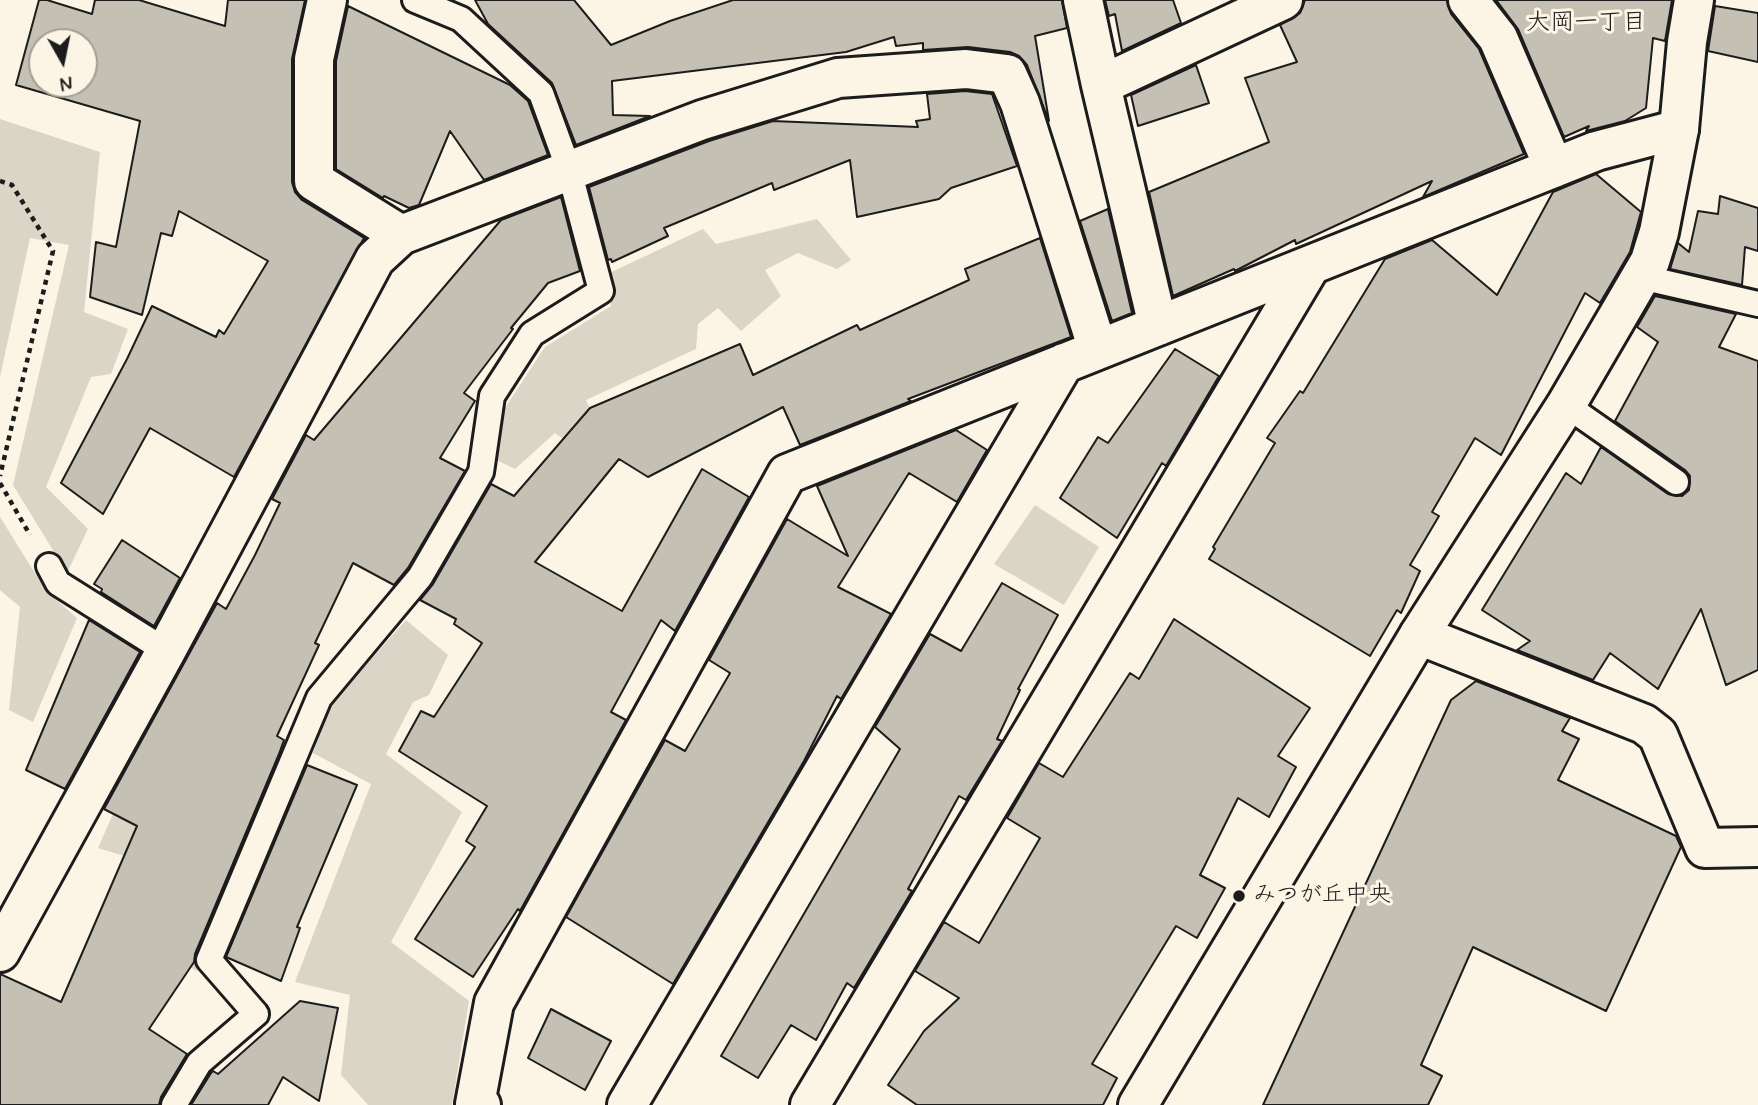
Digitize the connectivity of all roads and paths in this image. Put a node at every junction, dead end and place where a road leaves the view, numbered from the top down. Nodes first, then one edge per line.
1 (327, 0) edge
2 (415, 0) edge
3 (1083, 0) edge
4 (1283, 0) edge
5 (1468, 0) edge
6 (1694, 0) edge
7 (460, 10) edge
8 (1101, 85) junction
9 (1679, 129) junction
10 (1554, 168) junction
11 (569, 170) junction
12 (0, 181) edge
13 (401, 235) junction
14 (1311, 265) junction
15 (1641, 277) junction
16 (1758, 304) edge
17 (1158, 326) junction
18 (1081, 357) junction
19 (1566, 405) junction
20 (0, 476) edge
21 (1676, 482) dead end
22 (0, 483) edge
23 (49, 566) joint
24 (1419, 635) junction
25 (166, 651) junction
26 (1758, 847) edge
27 (0, 953) edge
28 (174, 1105) edge
29 (481, 1105) edge
30 (626, 1105) edge
31 (810, 1105) edge
32 (1138, 1105) edge

1 - 13 street
2 - 7 lane
3 - 8 street
4 - 8 street
5 - 10 street
6 - 9 street
7 - 11 lane
8 - 17 street
9 - 10 street
9 - 15 street
10 - 14 street
11 - 13 street
11 - 18 street
11 - 28 lane
12 - 20 path
13 - 25 street
14 - 17 street
14 - 31 street
15 - 16 lane
15 - 19 street
17 - 18 street
18 - 29 street
18 - 30 street
19 - 21 lane
19 - 24 street
22 - 23 path
23 - 25 lane
24 - 26 street
24 - 32 street
25 - 27 street

